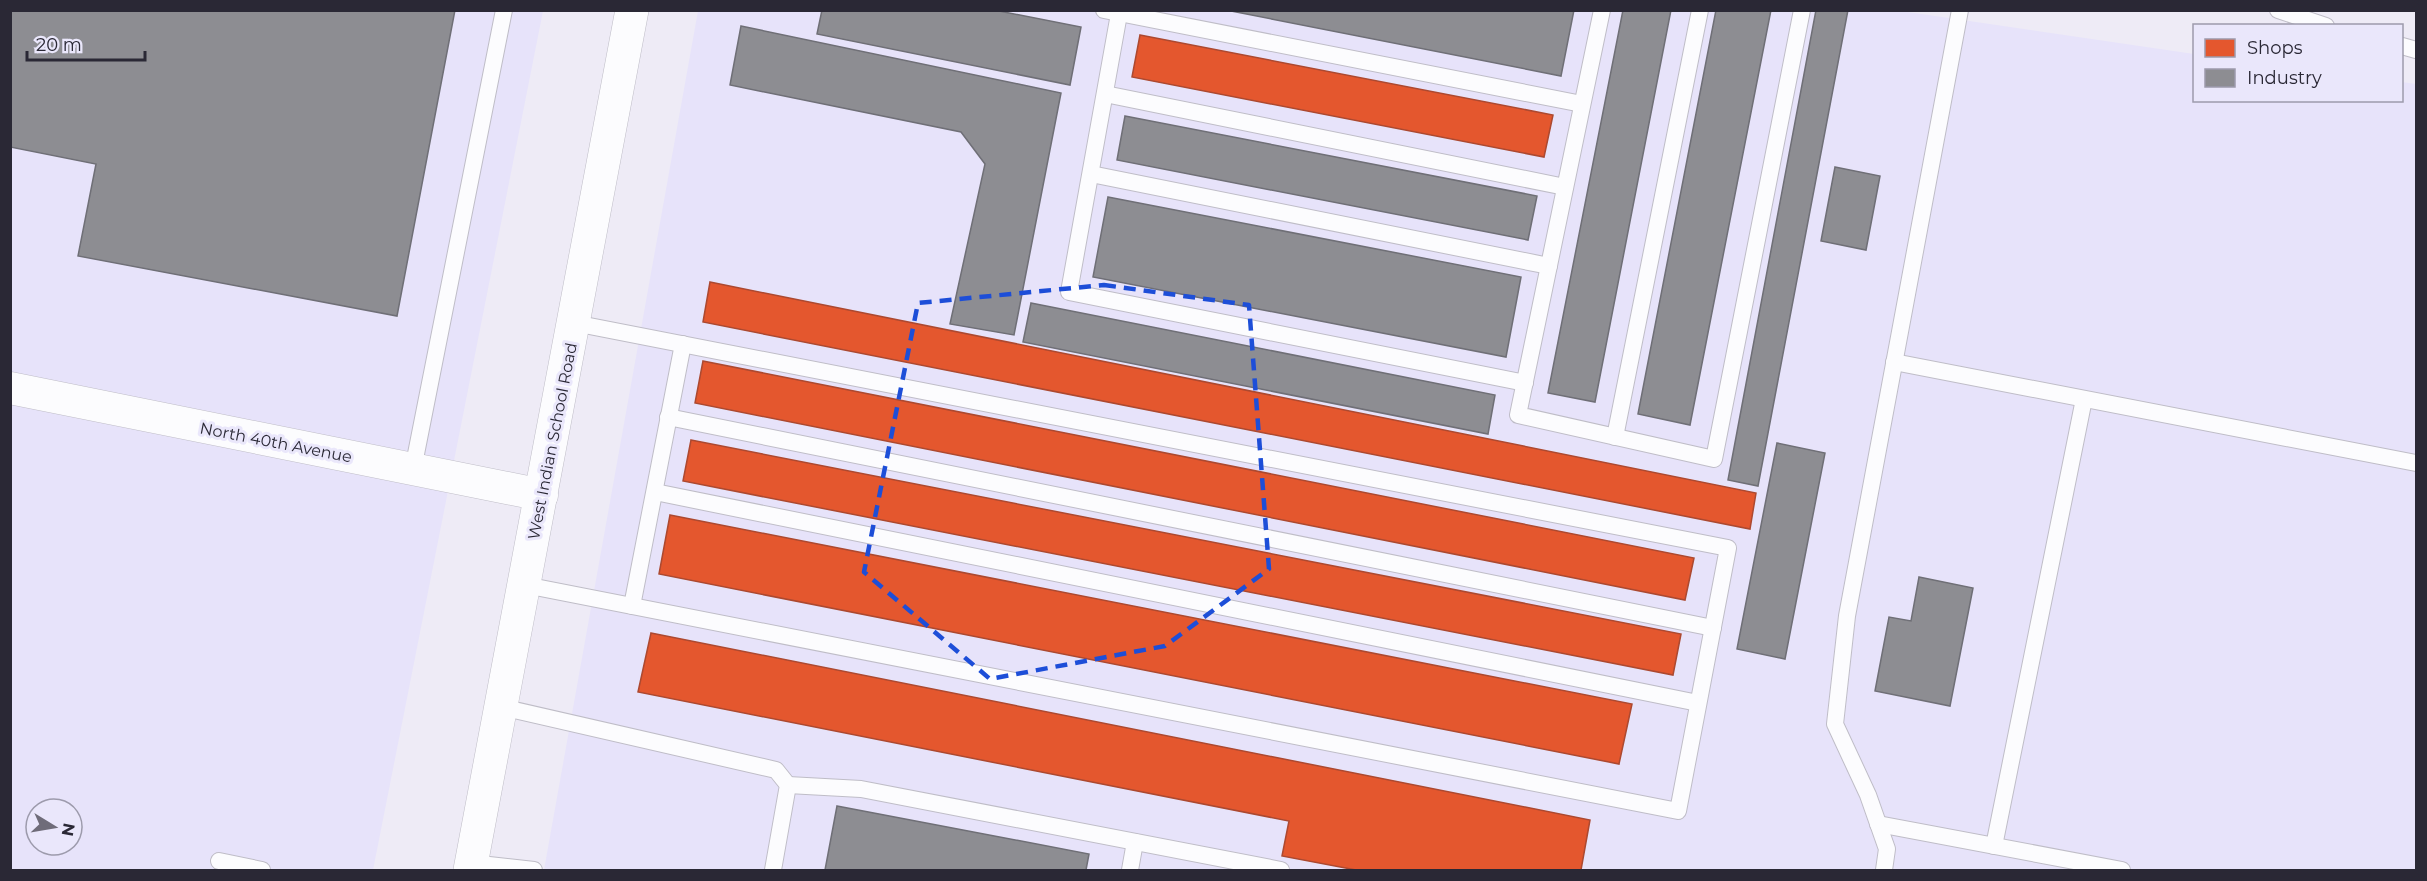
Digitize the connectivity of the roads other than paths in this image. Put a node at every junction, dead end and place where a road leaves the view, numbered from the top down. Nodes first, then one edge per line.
1 (504, 10) edge
2 (632, 10) edge
3 (1602, 10) edge
4 (1700, 10) edge
5 (1803, 10) edge
6 (1960, 10) edge
7 (2278, 10) edge
8 (1112, 12) edge
9 (2320, 24) edge
10 (1105, 94) junction
11 (1582, 104) junction
12 (1091, 174) junction
13 (1565, 187) junction
14 (1549, 266) junction
15 (573, 323) junction
16 (682, 344) junction
17 (1894, 362) junction
18 (1526, 382) junction
19 (10, 388) edge
20 (2084, 399) junction
21 (668, 417) junction
22 (1615, 437) junction
23 (2416, 463) edge
24 (412, 469) junction
25 (654, 492) junction
26 (542, 495) junction
27 (525, 585) junction
28 (632, 606) junction
29 (1713, 628) junction
30 (1698, 703) junction
31 (501, 707) junction
32 (789, 784) junction
33 (1878, 824) junction
34 (1136, 843) junction
35 (1994, 846) junction
36 (219, 861) dead end
37 (470, 867) edge
38 (261, 870) edge
39 (534, 870) edge
40 (773, 870) edge
41 (1130, 870) edge
42 (1281, 870) edge
43 (1884, 870) edge
44 (2122, 870) edge

1 - 24 lane
2 - 15 main road, West Indian School Road
3 - 11 lane
4 - 22 lane
5 - 22 lane
6 - 17 lane
7 - 9 lane
8 - 10 lane
8 - 11 lane
10 - 12 lane
10 - 13 lane
11 - 13 lane
12 - 14 lane
12 - 18 lane
13 - 14 lane
14 - 18 lane
15 - 16 lane
15 - 26 main road, West Indian School Road
16 - 21 lane
16 - 29 lane
17 - 20 lane
17 - 33 lane
18 - 22 lane
19 - 24 street, North 40th Avenue
20 - 23 lane
20 - 35 lane
21 - 25 lane
21 - 29 lane
24 - 26 street, North 40th Avenue
25 - 28 lane
25 - 30 lane
26 - 27 main road, West Indian School Road
27 - 28 lane
27 - 31 main road, West Indian School Road
28 - 30 lane
29 - 30 lane
31 - 32 lane
31 - 37 main road, West Indian School Road
32 - 34 lane
32 - 40 lane
33 - 35 lane
33 - 43 lane
34 - 41 lane
34 - 42 lane
35 - 44 lane
36 - 38 lane
37 - 39 lane

